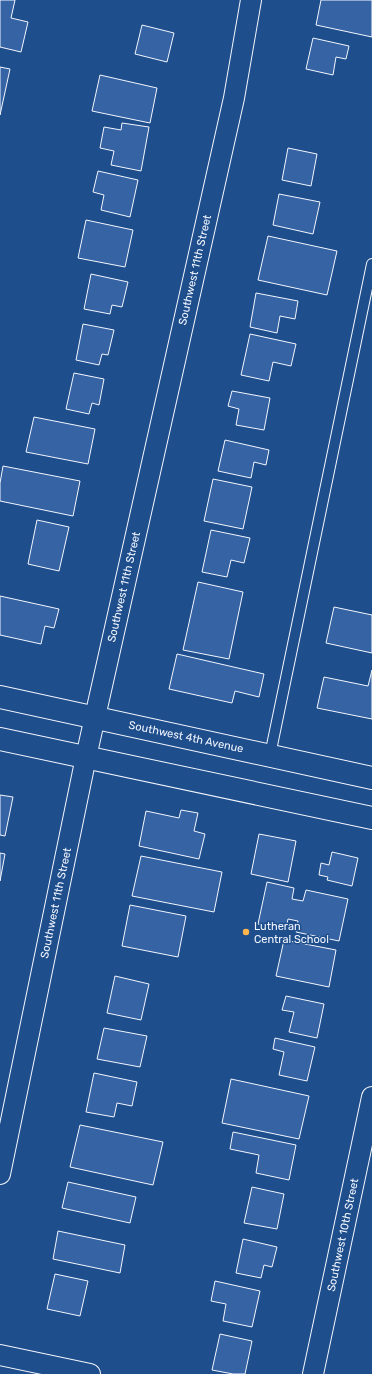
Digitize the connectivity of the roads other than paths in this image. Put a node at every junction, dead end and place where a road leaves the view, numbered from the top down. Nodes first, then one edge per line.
1 (251, 0) edge
2 (372, 264) edge
3 (0, 697) edge
4 (95, 717) junction
5 (0, 739) edge
6 (270, 755) junction
7 (86, 757) junction
8 (372, 778) edge
9 (372, 818) edge
10 (372, 1097) edge
11 (0, 1174) edge
12 (0, 1355) edge
13 (90, 1374) edge
14 (313, 1374) edge

1 - 4 street, Southwest 11th Street
2 - 6 lane
3 - 4 main road, Southwest 4th Avenue
4 - 6 main road, Southwest 4th Avenue
4 - 7 street, Southwest 11th Street
5 - 7 main road
6 - 8 main road, Southwest 4th Avenue
7 - 9 main road
7 - 11 street, Southwest 11th Street
10 - 14 street, Southwest 10th Street
12 - 13 street

